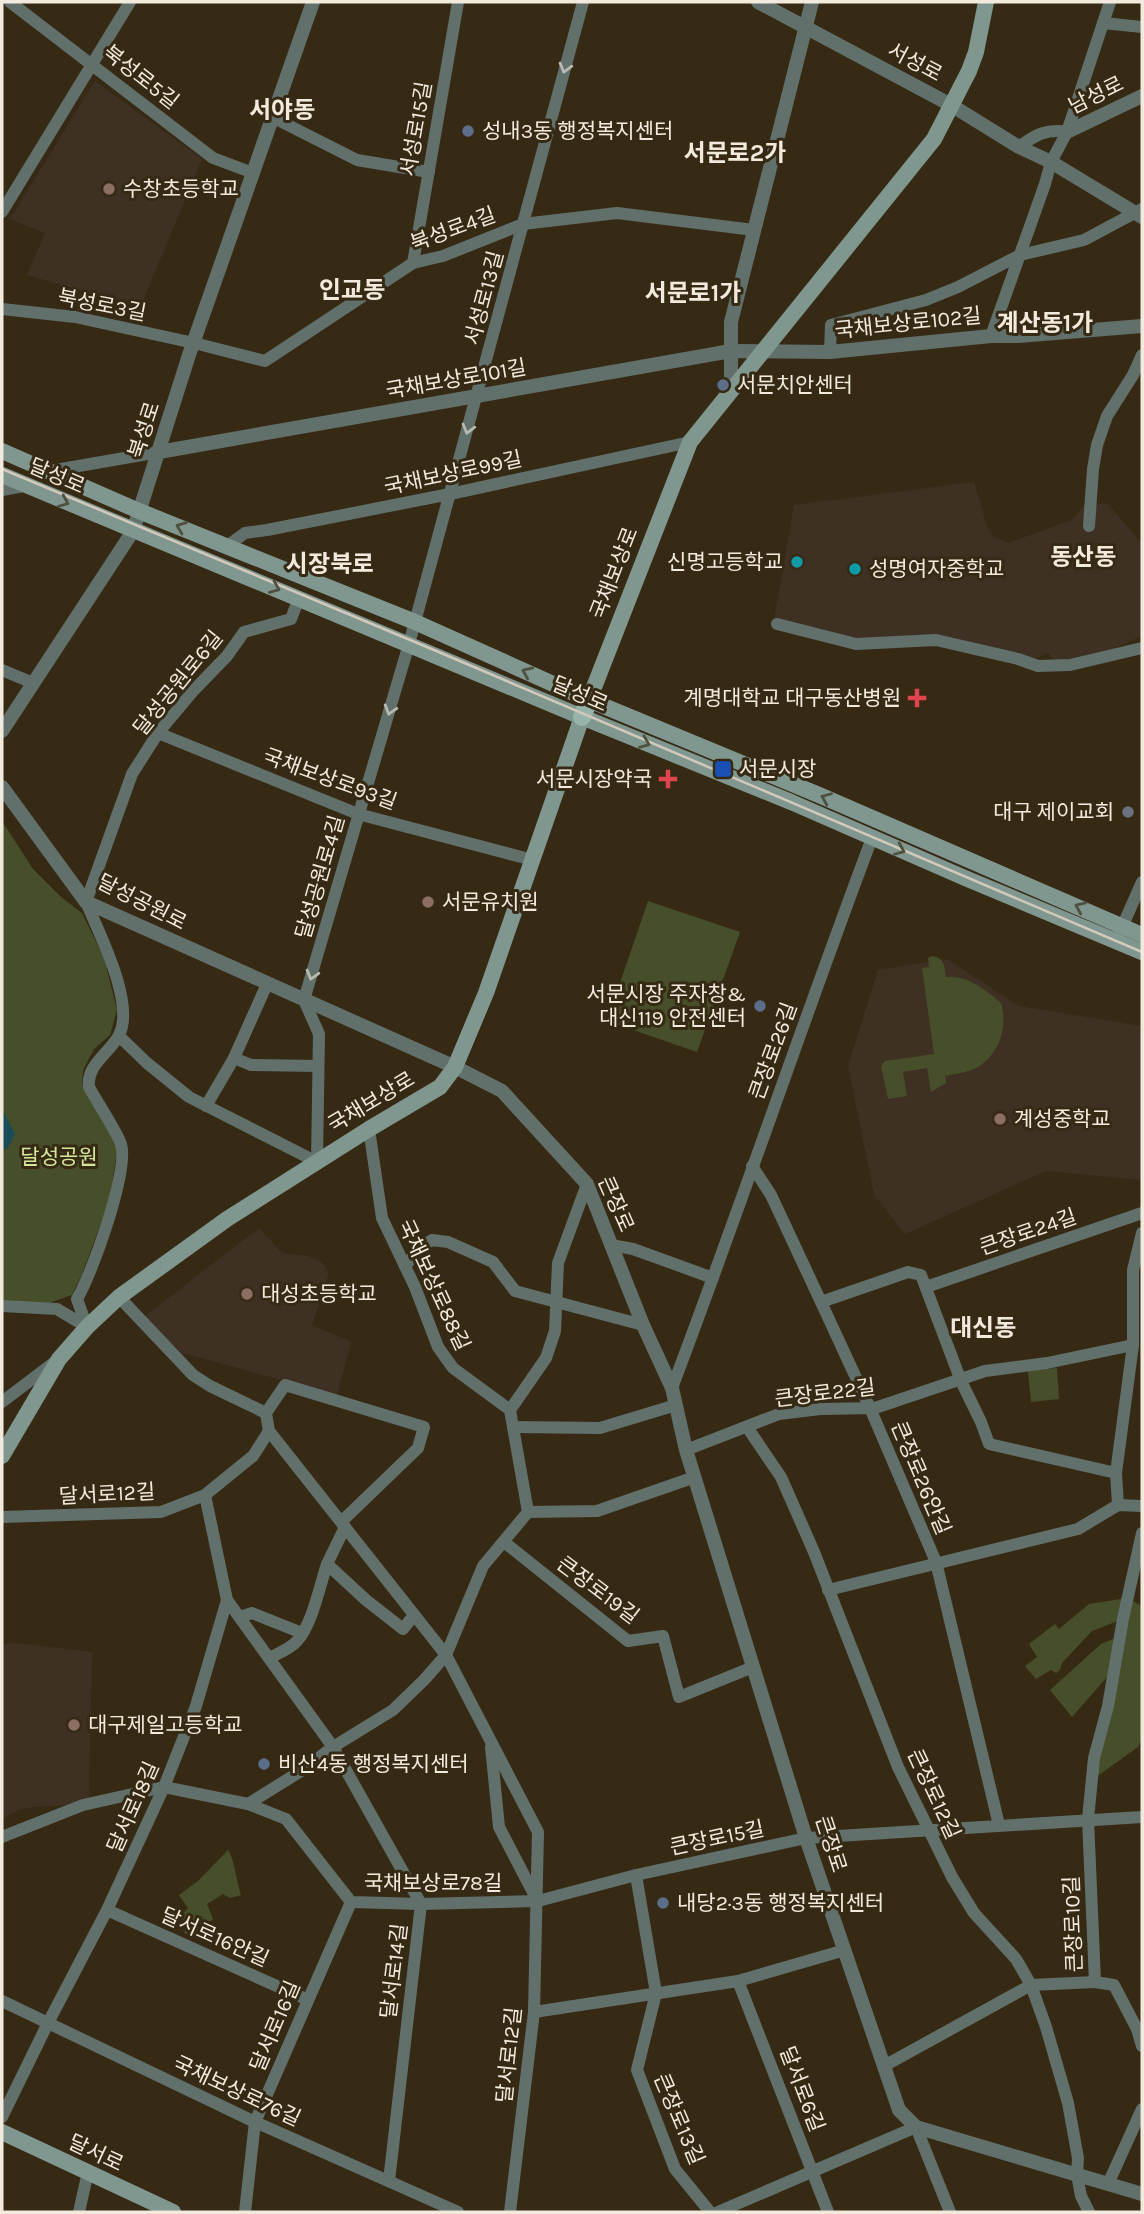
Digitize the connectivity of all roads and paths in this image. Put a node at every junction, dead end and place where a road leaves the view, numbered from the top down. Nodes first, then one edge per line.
1 (10, 2) edge
2 (130, 2) edge
3 (313, 2) edge
4 (458, 2) edge
5 (583, 2) edge
6 (758, 2) edge
7 (812, 2) edge
8 (986, 2) edge
9 (1110, 2) edge
10 (1104, 23) junction
11 (1142, 27) edge
12 (805, 28) junction
13 (92, 64) junction
14 (1142, 96) edge
15 (951, 104) junction
16 (272, 117) junction
17 (1067, 132) junction
18 (1019, 147) junction
19 (1051, 162) junction
20 (429, 172) junction
21 (253, 173) junction
22 (2, 212) edge
23 (1140, 213) edge
24 (523, 225) junction
25 (754, 230) junction
26 (1020, 255) junction
27 (413, 262) junction
28 (2, 309) edge
29 (1142, 326) edge
30 (991, 336) junction
31 (194, 342) junction
32 (731, 351) junction
33 (830, 352) junction
34 (760, 353) junction
35 (1142, 355) edge
36 (732, 388) junction
37 (477, 397) junction
38 (690, 442) junction
39 (2, 451) edge
40 (159, 452) junction
41 (50, 471) junction
42 (2, 475) edge
43 (24, 485) junction
44 (2, 489) edge
45 (450, 494) junction
46 (139, 511) junction
47 (1089, 526) dead end
48 (133, 531) junction
49 (227, 546) junction
50 (299, 598) junction
51 (415, 622) junction
52 (777, 625) dead end
53 (410, 644) junction
54 (1142, 648) edge
55 (2, 670) edge
56 (33, 683) junction
57 (589, 700) junction
58 (582, 717) junction
59 (2, 731) edge
60 (158, 733) junction
61 (2, 787) edge
62 (358, 814) junction
63 (872, 838) junction
64 (533, 860) junction
65 (1142, 882) edge
66 (86, 902) junction
67 (1120, 934) junction
68 (1142, 935) edge
69 (1142, 952) edge
70 (267, 984) junction
71 (304, 1000) junction
72 (119, 1036) junction
73 (234, 1058) junction
74 (318, 1066) junction
75 (455, 1067) junction
76 (206, 1105) junction
77 (369, 1129) junction
78 (317, 1162) junction
79 (752, 1166) junction
80 (587, 1184) junction
81 (1142, 1213) edge
82 (1142, 1233) edge
83 (611, 1245) junction
84 (405, 1266) junction
85 (713, 1278) junction
86 (924, 1281) junction
87 (119, 1297) junction
88 (556, 1302) junction
89 (821, 1302) junction
90 (2, 1306) edge
91 (643, 1325) junction
92 (87, 1327) junction
93 (1133, 1345) junction
94 (59, 1359) junction
95 (961, 1381) junction
96 (672, 1388) junction
97 (2, 1402) edge
98 (676, 1405) junction
99 (870, 1408) junction
100 (510, 1410) junction
101 (266, 1413) junction
102 (747, 1426) junction
103 (513, 1427) junction
104 (269, 1431) junction
105 (686, 1450) junction
106 (2, 1456) edge
107 (1116, 1473) junction
108 (695, 1477) junction
109 (205, 1495) junction
110 (1118, 1505) junction
111 (1142, 1506) edge
112 (528, 1512) junction
113 (2, 1517) edge
114 (343, 1524) junction
115 (1142, 1532) edge
116 (504, 1542) junction
117 (936, 1562) junction
118 (327, 1564) junction
119 (828, 1590) junction
120 (227, 1600) junction
121 (414, 1615) junction
122 (240, 1617) junction
123 (302, 1633) junction
124 (446, 1655) junction
125 (269, 1658) junction
126 (753, 1667) junction
127 (491, 1741) junction
128 (333, 1747) junction
129 (164, 1787) junction
130 (247, 1804) junction
131 (1142, 1817) edge
132 (1088, 1819) junction
133 (999, 1825) junction
134 (929, 1830) junction
135 (2, 1837) edge
136 (806, 1838) junction
137 (636, 1875) junction
138 (538, 1901) junction
139 (351, 1902) junction
140 (421, 1904) junction
141 (107, 1910) junction
142 (845, 1951) junction
143 (738, 1981) junction
144 (1095, 1982) junction
145 (1031, 1985) junction
146 (656, 1993) junction
147 (308, 2000) junction
148 (2, 2001) edge
149 (534, 2012) junction
150 (48, 2023) junction
151 (1142, 2046) edge
152 (884, 2066) junction
153 (1142, 2109) edge
154 (2, 2117) edge
155 (255, 2122) junction
156 (916, 2127) junction
157 (2, 2132) edge
158 (88, 2172) junction
159 (814, 2173) junction
160 (1077, 2175) junction
161 (389, 2181) junction
162 (1108, 2184) junction
163 (1142, 2194) edge
164 (79, 2212) edge
165 (173, 2212) edge
166 (244, 2212) edge
167 (458, 2212) edge
168 (510, 2212) edge
169 (710, 2212) edge
170 (718, 2212) edge
171 (828, 2212) edge
172 (950, 2212) edge
173 (1089, 2212) edge

1 - 13 street, 북성로5길
2 - 13 street
3 - 16 street, 북성로
4 - 20 street, 서성로15길
5 -> 24 street, 서성로13길
6 - 12 street, 서성로
7 - 12 street
8 - 15 main road, 국채보상로
9 - 10 street
10 - 11 street
10 - 17 street
12 - 15 street, 서성로
12 - 25 street
13 - 21 street, 북성로5길
13 - 22 street
14 - 17 street, 남성로
15 - 18 street, 서성로
15 - 34 main road, 국채보상로
16 - 20 street
16 - 21 street, 북성로
17 - 18 street
17 - 19 street
18 - 19 street, 서성로
19 - 23 street, 서성로
19 - 26 street
20 - 27 street, 서성로15길
21 - 31 street, 북성로
23 - 26 street, 서성로
24 - 25 street, 북성로4길
24 - 27 street, 북성로4길
24 - 37 street, 서성로13길
25 - 32 street
26 - 30 street
26 - 33 street, 서성로
27 - 31 street, 북성로4길
28 - 31 street, 북성로3길
29 - 30 street, 국채보상로102길
30 - 33 street, 국채보상로102길
31 - 40 street, 북성로
32 - 34 street, 국채보상로101길
32 - 36 street
32 - 37 street, 국채보상로101길
33 - 34 street, 국채보상로102길
34 - 36 main road, 국채보상로
35 - 47 street
36 - 38 main road, 국채보상로
37 - 40 street, 국채보상로101길
37 -> 45 street, 서성로13길
38 - 45 street, 국채보상로99길
38 - 57 main road, 국채보상로
39 - 41 main road
40 - 41 street, 달성로
40 - 46 street, 북성로
41 - 46 main road
42 - 43 main road, 달성로
43 - 44 street
43 -> 48 main road, 달성로
45 - 49 street, 국채보상로99길
45 - 51 street, 서성로13길
46 - 48 street, 북성로
49 -> 46 main road
48 -> 50 main road, 달성로
48 - 56 street, 북성로
49 - 51 main road
50 - 53 main road, 달성로
50 - 60 street, 달성공원로6길
51 - 53 street, 서성로13길
57 -> 51 main road
52 - 54 street
53 - 58 main road, 달성로
53 -> 62 street, 달성공원로4길
55 - 56 street
56 - 59 street, 북성로
57 - 58 main road, 국채보상로
67 -> 57 main road
58 -> 63 main road, 달성로
58 - 64 main road, 국채보상로
60 - 62 street, 국채보상로93길
60 - 66 street, 달성공원로6길
61 - 66 street, 달성공원로
62 - 64 street, 국채보상로93길
62 -> 71 street, 달성공원로4길
63 -> 67 main road, 달성로
63 - 79 street, 큰장로26길
64 - 75 main road, 국채보상로
65 - 67 street
66 - 70 street, 달성공원로
66 - 72 street
67 - 68 main road
67 - 69 main road, 달성로
70 - 71 street, 달성공원로
70 - 73 street
71 - 74 street
71 - 75 street, 달성공원로
72 - 76 street, 국채보상로
72 - 92 street
73 - 74 street
73 - 76 street
74 - 78 street
75 - 77 main road, 국채보상로
75 - 80 street, 큰장로
76 - 78 street, 국채보상로
77 - 78 main road, 국채보상로
77 - 84 street, 국채보상로88길
78 - 87 main road, 국채보상로
79 - 85 street, 큰장로26길
79 - 89 street, 큰장로26안길
80 - 83 street, 큰장로
80 - 88 street
81 - 86 street, 큰장로24길
82 - 93 street
83 - 85 street
83 - 91 street, 큰장로
84 - 88 street
84 - 100 street, 국채보상로88길
85 - 96 street, 큰장로26길
86 - 89 street, 큰장로24길
86 - 95 street
87 - 92 main road, 국채보상로
87 - 101 street
88 - 91 street
88 - 100 street
89 - 99 street, 큰장로26안길
90 - 92 street
91 - 96 street, 큰장로
92 - 94 main road, 국채보상로
93 - 95 street, 큰장로22길
93 - 107 street
94 - 97 street
94 - 106 main road, 국채보상로
95 - 99 street, 큰장로22길
95 - 107 street
96 - 98 street, 큰장로
98 - 103 street
98 - 105 street, 큰장로
99 - 102 street, 큰장로22길
99 - 117 street, 큰장로26안길
100 - 103 street
101 - 104 street, 달서로12길
101 - 114 street
102 - 105 street, 큰장로22길
102 - 119 street, 큰장로12길
103 - 112 street
104 - 109 street, 달서로12길
104 - 114 street, 달서로12길
105 - 108 street, 큰장로
107 - 110 street
108 - 112 street
108 - 126 street, 큰장로
109 - 113 street, 달서로12길
109 - 120 street, 달서로18길
110 - 111 street
110 - 117 street
112 - 116 street
114 - 118 street
114 - 121 street, 달서로12길
115 - 132 street, 큰장로10길
116 - 124 street
116 - 126 street, 큰장로19길
117 - 119 street
117 - 133 street, 큰장로26안길
118 - 121 street
118 - 123 street
119 - 134 street, 큰장로12길
120 - 122 street, 달서로14길
120 - 129 street, 달서로18길
121 - 124 street, 달서로12길
122 - 123 street
122 - 125 street, 달서로14길
123 - 125 street
124 - 127 street, 달서로12길
124 - 128 street
125 - 128 street, 달서로14길
126 - 136 street, 큰장로
127 - 138 street, 달서로12길
127 - 138 street, 달서로12길
128 - 130 street
128 - 140 street, 달서로14길
129 - 130 street, 국채보상로78길
129 - 135 street, 국채보상로78길
129 - 141 street, 달서로18길
130 - 139 street, 국채보상로78길
131 - 132 street, 큰장로15길
132 - 133 street, 큰장로15길
132 - 144 street, 큰장로10길
133 - 134 street, 큰장로15길
134 - 136 street, 큰장로15길
134 - 145 street, 큰장로12길
136 - 137 street, 큰장로15길
136 - 142 street, 큰장로
137 - 138 street, 큰장로15길
137 - 146 street
138 - 140 street, 국채보상로78길
138 - 149 street, 달서로12길
139 - 140 street, 국채보상로78길
139 - 147 street, 달서로16길
140 - 161 street, 달서로14길
141 - 147 street, 달서로16안길
141 - 150 street, 달서로18길
142 - 143 street
142 - 152 street, 큰장로
143 - 146 street
143 - 159 street, 달서로6길
144 - 145 street
144 - 151 street, 큰장로10길
145 - 152 street
145 - 160 street, 큰장로12길
146 - 149 street
146 - 169 street, 큰장로13길
147 - 155 street, 달서로16길
148 - 150 street, 국채보상로76길
149 - 168 street, 달서로12길
150 - 154 street, 달서로18길
150 - 155 street, 국채보상로76길
152 - 156 street, 큰장로
153 - 162 street
155 - 161 street, 국채보상로76길
155 - 166 street, 달서로16길
156 - 159 street
156 - 160 street
156 - 172 street
157 - 158 main road, 달서로
158 - 164 street
158 - 165 main road, 달서로
159 - 170 street
159 - 171 street, 달서로6길
160 - 162 street
160 - 173 street
161 - 167 street, 국채보상로76길
162 - 163 street

